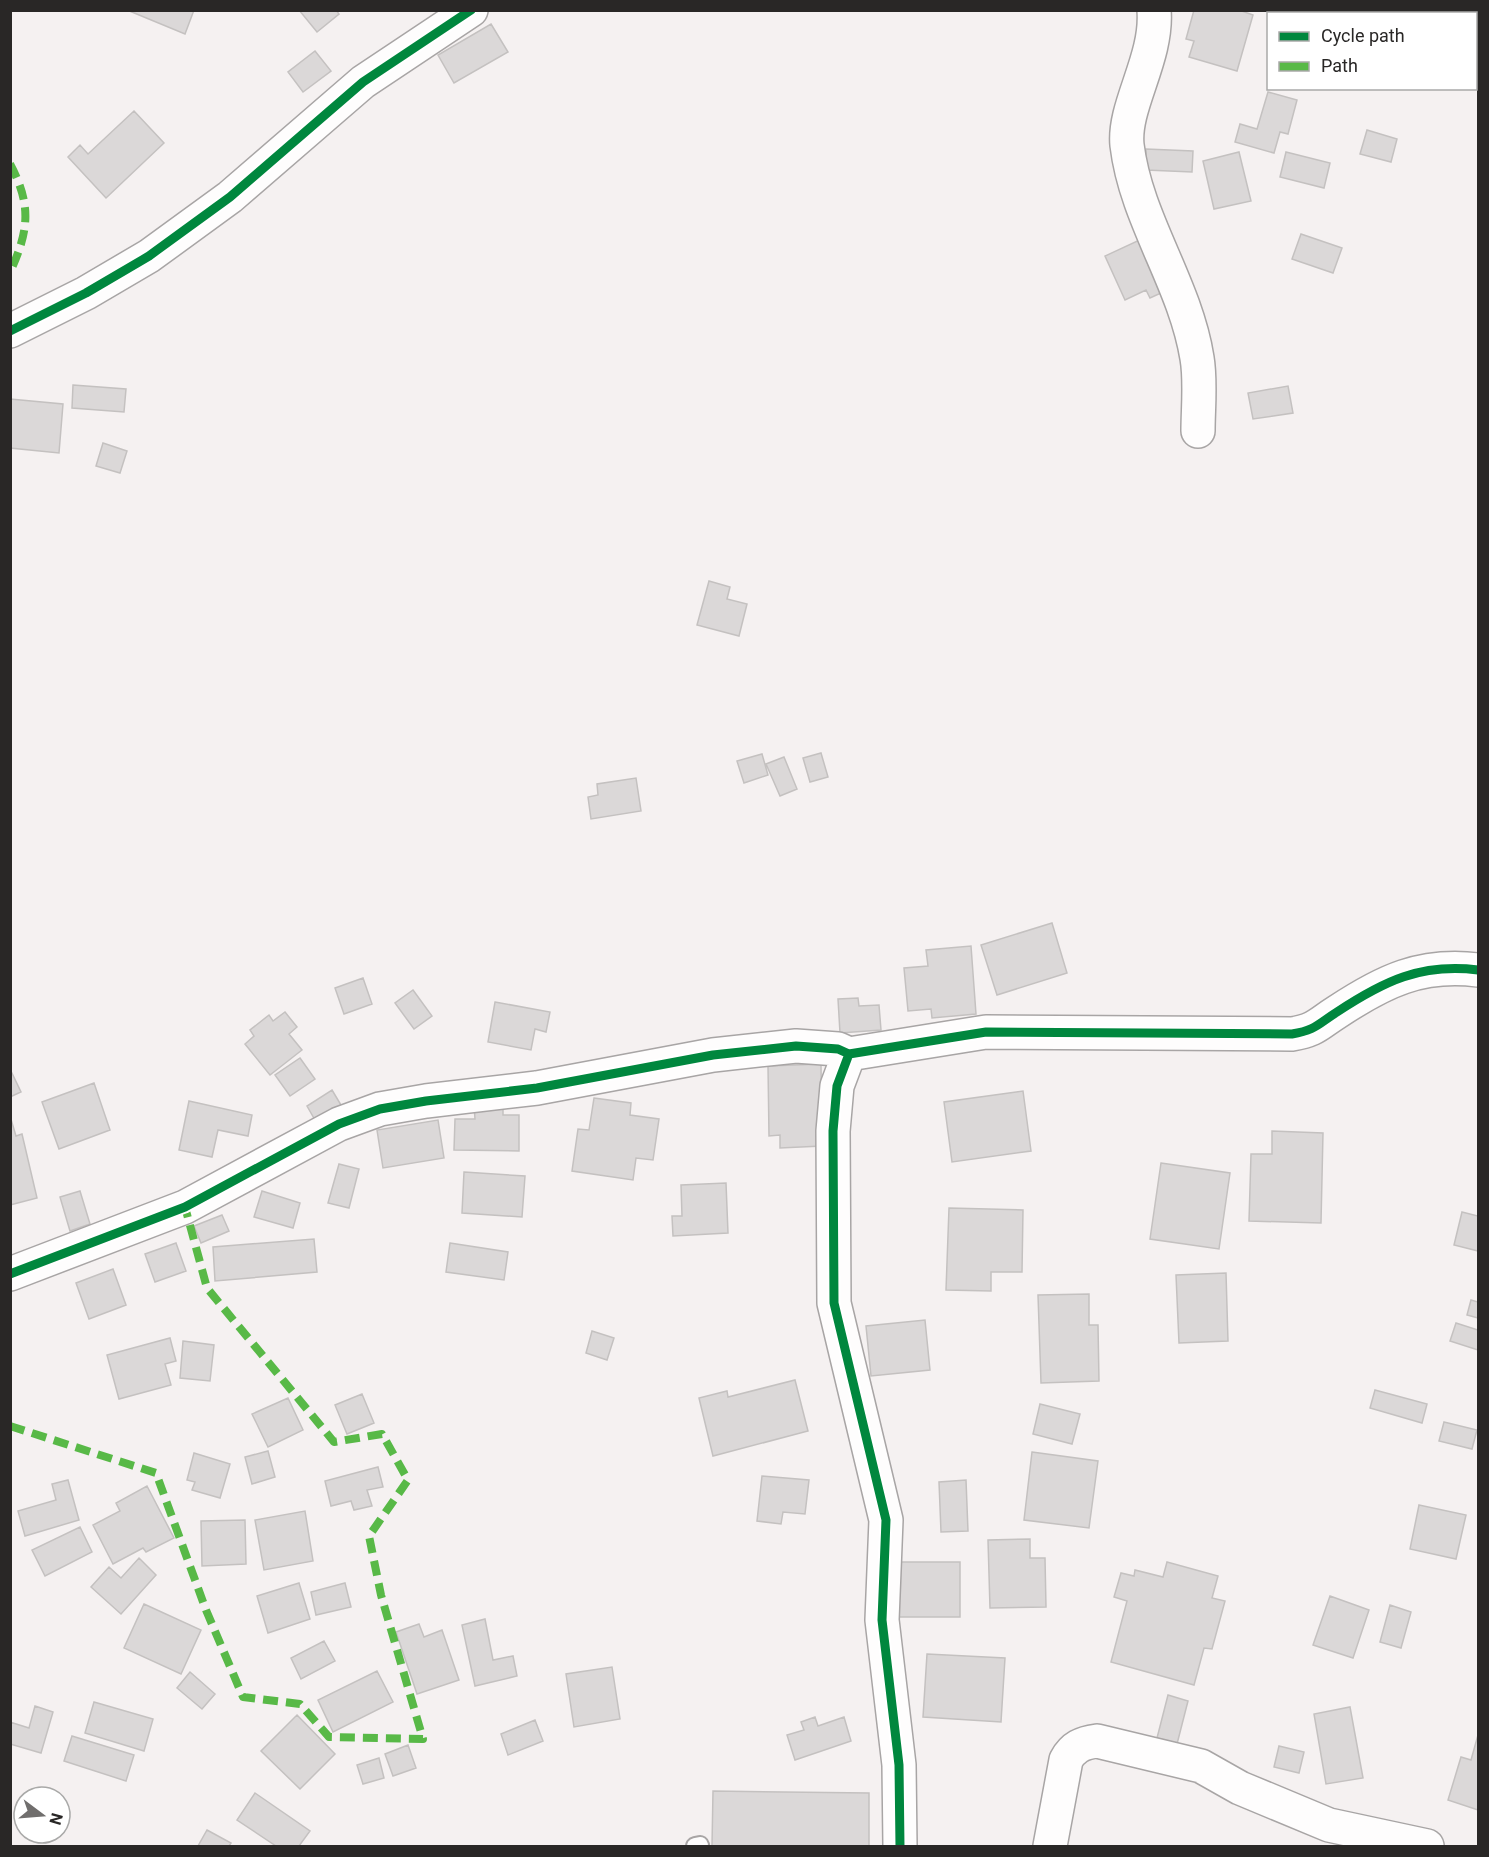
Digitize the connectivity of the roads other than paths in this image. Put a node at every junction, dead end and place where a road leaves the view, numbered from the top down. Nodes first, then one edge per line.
1 (471, 10) edge
2 (1154, 10) edge
3 (10, 331) edge
4 (1198, 431) dead end
5 (1479, 970) edge
6 (849, 1054) junction
7 (10, 1274) edge
8 (900, 1846) edge
9 (1050, 1846) edge
10 (1427, 1846) edge

1 - 3 street
2 - 4 street
5 - 6 street
6 - 7 street
6 - 8 street
9 - 10 street

